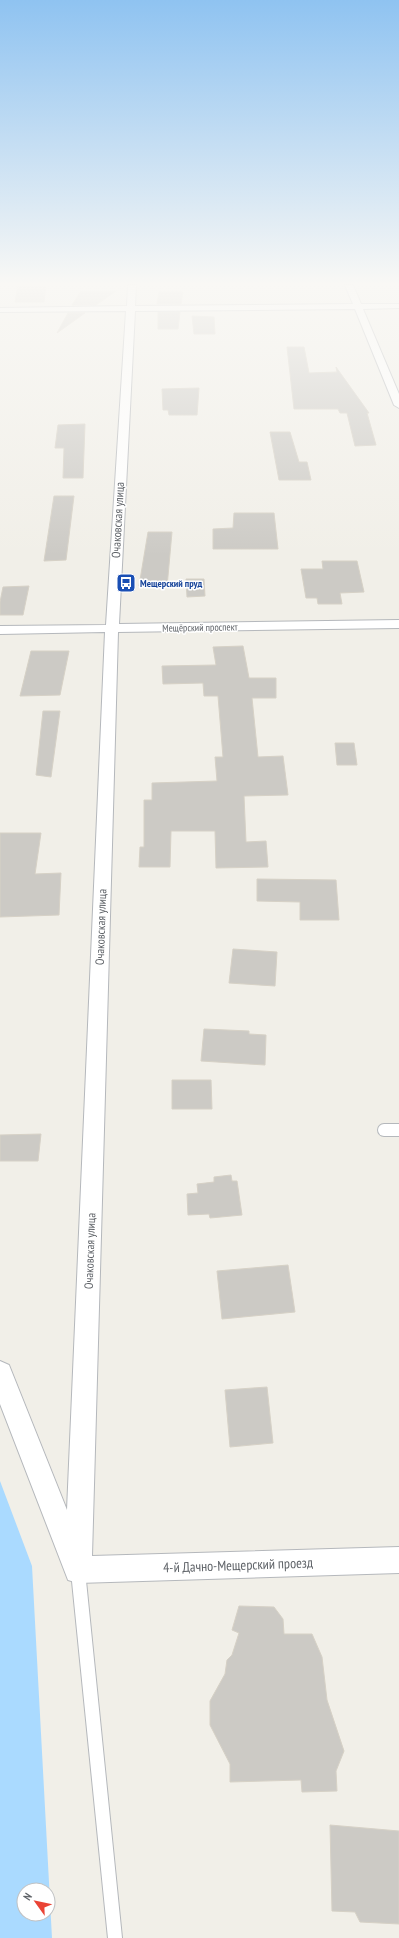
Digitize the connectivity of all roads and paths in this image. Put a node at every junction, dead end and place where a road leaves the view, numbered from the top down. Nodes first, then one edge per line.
1 (126, 375) edge
2 (386, 375) edge
3 (399, 405) edge
4 (399, 624) edge
5 (112, 629) junction
6 (0, 630) edge
7 (384, 1130) dead end
8 (399, 1130) edge
9 (0, 1373) edge
10 (399, 1560) edge
11 (78, 1570) junction
12 (115, 1938) edge

1 - 5 street, Очаковская улица
2 - 3 street
4 - 5 street, Мещёрский проспект
5 - 6 street, Мещёрский проспект
5 - 11 street, Очаковская улица
7 - 8 lane
9 - 11 street
10 - 11 street, 4-й Дачно-Мещерский проезд
11 - 12 lane

